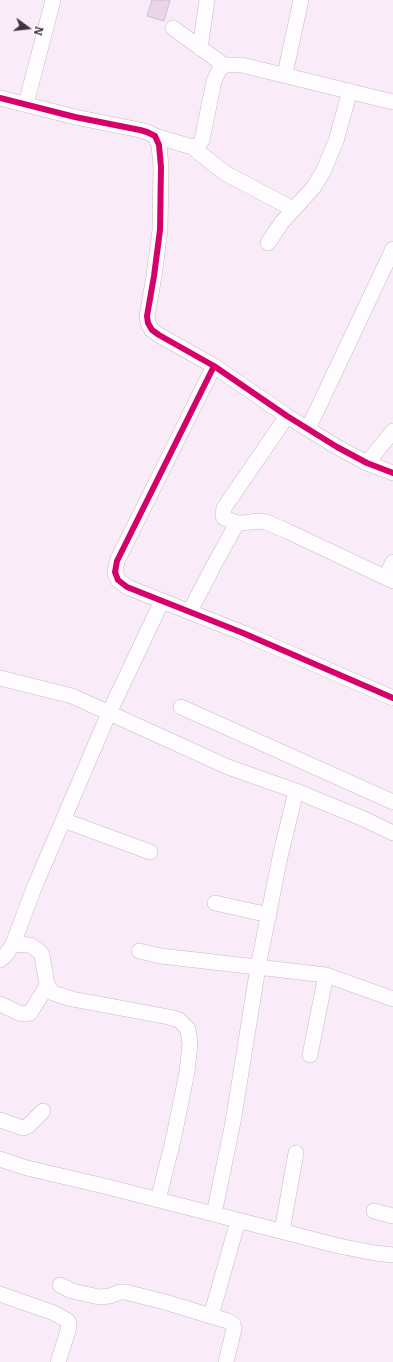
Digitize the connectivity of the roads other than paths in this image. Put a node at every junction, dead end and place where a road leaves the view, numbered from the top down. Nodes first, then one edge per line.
1 (53, 0) edge
2 (207, 0) edge
3 (301, 0) edge
4 (173, 28) dead end
5 (200, 48) junction
6 (224, 65) junction
7 (285, 74) junction
8 (350, 91) junction
9 (0, 98) edge
10 (393, 102) edge
11 (26, 104) junction
12 (155, 136) junction
13 (192, 147) junction
14 (293, 209) junction
15 (268, 243) dead end
16 (393, 249) edge
17 (214, 366) junction
18 (287, 416) junction
19 (308, 429) junction
20 (393, 430) edge
21 (368, 463) junction
22 (393, 473) edge
23 (237, 524) junction
24 (393, 562) edge
25 (390, 579) edge
26 (162, 601) junction
27 (190, 612) junction
28 (0, 678) edge
29 (393, 698) edge
30 (182, 707) dead end
31 (108, 713) junction
32 (296, 791) junction
33 (393, 802) edge
34 (63, 820) junction
35 (393, 833) edge
36 (150, 852) dead end
37 (215, 903) dead end
38 (269, 915) junction
39 (13, 944) junction
40 (139, 951) dead end
41 (0, 960) edge
42 (258, 967) junction
43 (326, 975) junction
44 (47, 986) junction
45 (393, 999) edge
46 (0, 1004) edge
47 (310, 1055) dead end
48 (43, 1111) dead end
49 (0, 1120) edge
50 (296, 1153) dead end
51 (0, 1160) edge
52 (158, 1200) junction
53 (374, 1211) dead end
54 (214, 1214) junction
55 (393, 1216) edge
56 (238, 1220) junction
57 (282, 1231) junction
58 (393, 1255) edge
59 (60, 1285) dead end
60 (0, 1294) edge
61 (211, 1316) junction
62 (58, 1362) edge
63 (226, 1362) edge

1 - 11 street
2 - 5 street
3 - 7 street
4 - 5 street
5 - 6 street
6 - 7 street
6 - 13 street
7 - 8 street
8 - 10 street
8 - 14 street
9 - 11 street
11 - 12 street
12 - 13 street
12 - 17 street
13 - 14 street
14 - 15 street
16 - 19 street
17 - 18 street
17 - 26 street
18 - 19 street
18 - 23 street
19 - 21 street
20 - 21 street
21 - 22 street
23 - 25 street
23 - 27 street
24 - 25 street
26 - 27 street
26 - 31 street
27 - 29 street
28 - 31 street
30 - 33 street
31 - 32 street
31 - 34 street
32 - 35 street
32 - 38 street
34 - 36 street
34 - 39 street
37 - 38 street
38 - 42 street
39 - 41 street
39 - 44 street
40 - 42 street
42 - 43 street
42 - 54 street
43 - 45 street
43 - 47 street
44 - 46 street
44 - 52 street
48 - 49 street
50 - 57 street
51 - 52 street
52 - 54 street
53 - 55 street
54 - 56 street
56 - 57 street
56 - 61 street
57 - 58 street
59 - 61 street
60 - 62 street
61 - 63 street

